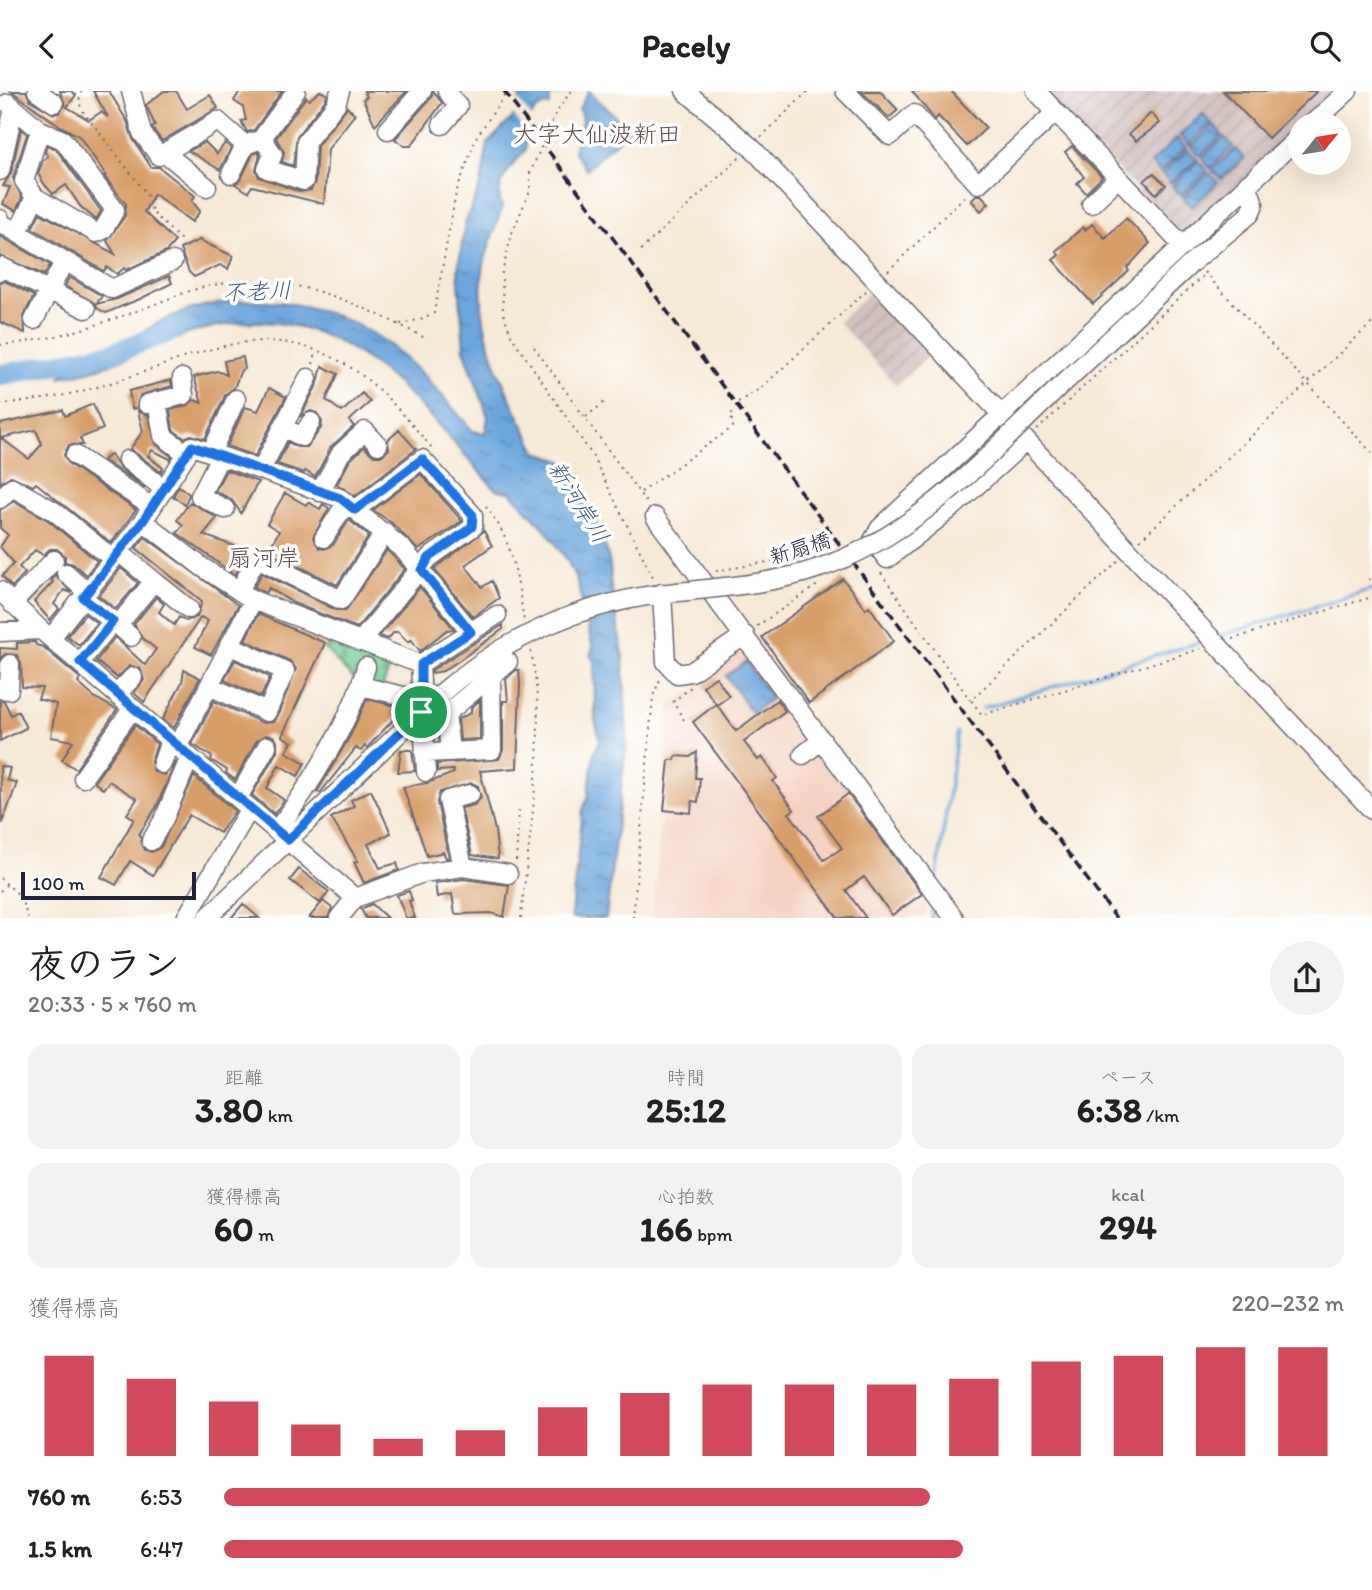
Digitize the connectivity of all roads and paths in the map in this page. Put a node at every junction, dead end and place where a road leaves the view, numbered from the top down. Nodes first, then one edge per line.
1 (37, 91) edge
2 (81, 91) edge
3 (131, 91) edge
4 (296, 91) edge
5 (340, 91) edge
6 (422, 91) edge
7 (447, 91) edge
8 (508, 91) edge
9 (570, 91) edge
10 (685, 91) edge
11 (808, 91) edge
12 (845, 91) edge
13 (1036, 91) edge
14 (1349, 91) edge
15 (54, 103) dead end
16 (9, 105) edge
17 (1056, 112) junction
18 (1325, 112) edge
19 (237, 118) dead end
20 (442, 125) dead end
21 (40, 130) junction
22 (388, 130) dead end
23 (262, 138) junction
24 (241, 141) junction
25 (1288, 146) edge
26 (751, 147) junction
27 (165, 153) junction
28 (0, 171) edge
29 (231, 173) dead end
30 (1118, 178) junction
31 (978, 184) junction
32 (207, 187) dead end
33 (35, 197) junction
34 (1091, 204) dead end
35 (0, 219) edge
36 (18, 232) junction
37 (183, 242) dead end
38 (641, 250) dead end
39 (1195, 260) junction
40 (173, 261) dead end
41 (64, 262) junction
42 (0, 271) edge
43 (877, 281) junction
44 (48, 291) junction
45 (86, 309) dead end
46 (34, 320) dead end
47 (399, 324) junction
48 (425, 338) dead end
49 (0, 345) edge
50 (534, 347) dead end
51 (182, 378) dead end
52 (308, 378) dead end
53 (236, 399) dead end
54 (607, 400) dead end
55 (10, 403) dead end
56 (738, 403) dead end
57 (0, 404) edge
58 (734, 408) dead end
59 (1003, 415) junction
60 (585, 417) junction
61 (311, 422) dead end
62 (283, 427) junction
63 (1026, 441) junction
64 (378, 445) dead end
65 (1372, 453) edge
66 (187, 454) junction
67 (75, 455) dead end
68 (215, 455) junction
69 (127, 460) dead end
70 (261, 470) junction
71 (164, 489) junction
72 (320, 492) junction
73 (640, 492) junction
74 (0, 499) edge
75 (351, 506) junction
76 (225, 509) dead end
77 (147, 514) junction
78 (655, 517) joint
79 (385, 532) junction
80 (324, 538) dead end
81 (116, 555) junction
82 (811, 555) dead end
83 (887, 559) junction
84 (422, 570) junction
85 (1372, 575) edge
86 (701, 579) junction
87 (1369, 580) dead end
88 (154, 581) junction
89 (827, 581) dead end
90 (659, 591) junction
91 (85, 595) junction
92 (246, 595) junction
93 (1372, 597) edge
94 (6, 598) edge
95 (189, 609) dead end
96 (497, 615) dead end
97 (121, 628) junction
98 (0, 632) edge
99 (471, 632) junction
100 (46, 634) junction
101 (745, 635) junction
102 (360, 642) junction
103 (1217, 644) junction
104 (229, 645) junction
105 (531, 650) dead end
106 (80, 662) junction
107 (508, 662) dead end
108 (10, 664) dead end
109 (421, 664) junction
110 (366, 667) dead end
111 (491, 674) junction
112 (663, 675) dead end
113 (133, 677) dead end
114 (692, 681) dead end
115 (361, 686) junction
116 (208, 687) junction
117 (0, 689) edge
118 (117, 694) junction
119 (971, 700) dead end
120 (421, 706) junction
121 (133, 708) junction
122 (446, 712) junction
123 (684, 720) dead end
124 (422, 734) junction
125 (822, 740) junction
126 (267, 746) dead end
127 (179, 748) junction
128 (450, 752) junction
129 (424, 753) junction
130 (803, 755) dead end
131 (162, 764) dead end
132 (426, 772) dead end
133 (83, 778) dead end
134 (470, 794) dead end
135 (244, 803) junction
136 (519, 808) dead end
137 (1372, 810) edge
138 (473, 823) dead end
139 (454, 828) junction
140 (282, 835) junction
141 (151, 841) dead end
142 (463, 867) junction
143 (508, 874) joint
144 (0, 879) edge
145 (7, 884) junction
146 (0, 891) edge
147 (355, 898) junction
148 (28, 918) edge
149 (186, 918) edge
150 (207, 918) edge
151 (339, 918) edge
152 (521, 918) edge
153 (633, 918) edge
154 (954, 918) edge

1 - 15 street
2 - 37 path
3 - 27 street
4 - 23 street
5 - 23 street
6 - 22 street
7 - 20 street
8 - 47 path
9 - 90 path
10 - 26 street
11 - 26 path
12 - 31 street
13 - 17 street
14 - 18 street
16 - 21 street
16 - 28 street
17 - 30 street
17 - 31 street
19 - 24 street
21 - 33 street
21 - 33 street
23 - 24 street
24 - 27 street
24 - 29 street
25 - 39 street
26 - 38 path
26 - 43 street
27 - 32 street
30 - 34 street
30 - 39 street
31 - 43 path
33 - 36 street
35 - 36 street
36 - 41 street
39 - 59 street
39 - 63 path
39 - 65 path
39 - 90 street, 新扇橋, bridge
40 - 41 street
41 - 44 street
42 - 44 street
43 - 56 path
43 - 59 street
44 - 45 street
44 - 46 street
47 - 48 path
47 - 49 path
50 - 60 path
51 - 66 street
52 - 62 street
53 - 68 street
54 - 60 path
55 - 57 path
58 - 73 path
59 - 63 street
59 - 83 street
60 - 73 path
61 - 62 street
62 - 70 street
63 - 83 street
63 - 103 street
64 - 72 street
66 - 68 street
66 - 71 street
67 - 77 street
68 - 70 street
68 - 76 street
69 - 71 street
70 - 72 street
71 - 77 street
72 - 75 street
73 - 78 path
74 - 81 street
75 - 79 street
75 - 80 street
75 - 84 street
77 - 81 street
77 - 92 street
78 - 86 street
79 - 84 street
79 - 92 street
81 - 88 street
81 - 91 street
82 - 86 path
83 - 119 path
84 - 99 street
84 - 102 street
85 - 87 path
86 - 101 street
88 - 95 street
88 - 97 street
89 - 101 path
90 - 101 street
90 - 120 street, 新扇橋
91 - 94 street
91 - 97 street
91 - 100 street
92 - 102 street
92 - 104 street
93 - 103 path
94 - 100 street
96 - 99 street
97 - 106 street
98 - 100 street
99 - 109 street
100 - 106 street
101 - 125 street
102 - 109 street
103 - 137 street
104 - 116 street
104 - 116 street
105 - 152 path
106 - 118 street
107 - 111 street
108 - 117 street
109 - 120 street
110 - 115 street
111 - 122 street
111 - 128 street
112 - 153 path
113 - 118 street
114 - 123 path
115 - 120 street
115 - 140 street
116 - 127 street
118 - 121 street
120 - 124 street
120 - 140 street, 新扇橋
121 - 127 street
121 - 133 street
122 - 124 street
122 - 128 street
124 - 129 street
125 - 130 street
125 - 154 street
126 - 135 street
127 - 131 street
127 - 135 street
127 - 141 street
128 - 129 street
129 - 132 street
134 - 139 street
135 - 140 street
135 - 149 street
136 - 143 path
138 - 139 street
139 - 142 street
140 - 147 street
140 - 150 street
142 - 143 street
142 - 147 street
144 - 145 path
145 - 146 path
145 - 148 path
147 - 151 street

